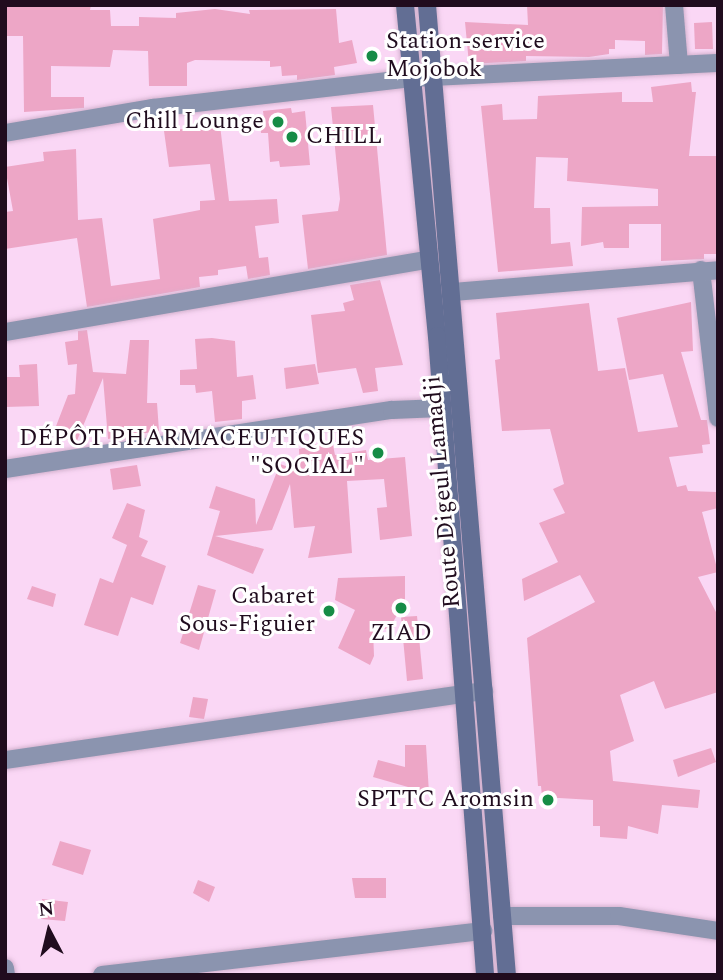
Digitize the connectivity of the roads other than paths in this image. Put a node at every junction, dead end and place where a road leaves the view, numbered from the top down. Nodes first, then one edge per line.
1 (405, 5) edge
2 (427, 5) edge
3 (674, 5) edge
4 (718, 63) edge
5 (679, 65) junction
6 (411, 78) junction
7 (434, 80) junction
8 (5, 134) edge
9 (428, 260) junction
10 (709, 270) edge
11 (453, 292) junction
12 (5, 332) edge
13 (441, 408) junction
14 (718, 418) edge
15 (5, 469) edge
16 (484, 691) junction
17 (463, 695) junction
18 (5, 760) edge
19 (502, 916) junction
20 (483, 931) junction
21 (718, 931) edge
22 (5, 968) edge
23 (6, 975) edge
24 (102, 975) edge
25 (485, 975) edge
26 (507, 975) edge

1 - 6 main road
2 - 7 main road, Route Digeul Lamadji
3 - 5 street
4 - 5 street
5 - 7 street
6 - 7 street
6 - 8 street
6 - 9 main road
7 - 11 main road, Route Digeul Lamadji
9 - 12 street
9 - 13 main road
10 - 11 street
10 - 14 street
11 - 16 main road, Route Digeul Lamadji
13 - 15 street
13 - 17 main road
16 - 17 street
16 - 19 main road, Route Digeul Lamadji
17 - 18 street
17 - 20 main road
19 - 21 street
19 - 26 main road, Route Digeul Lamadji
20 - 24 street
20 - 25 main road
22 - 23 street

